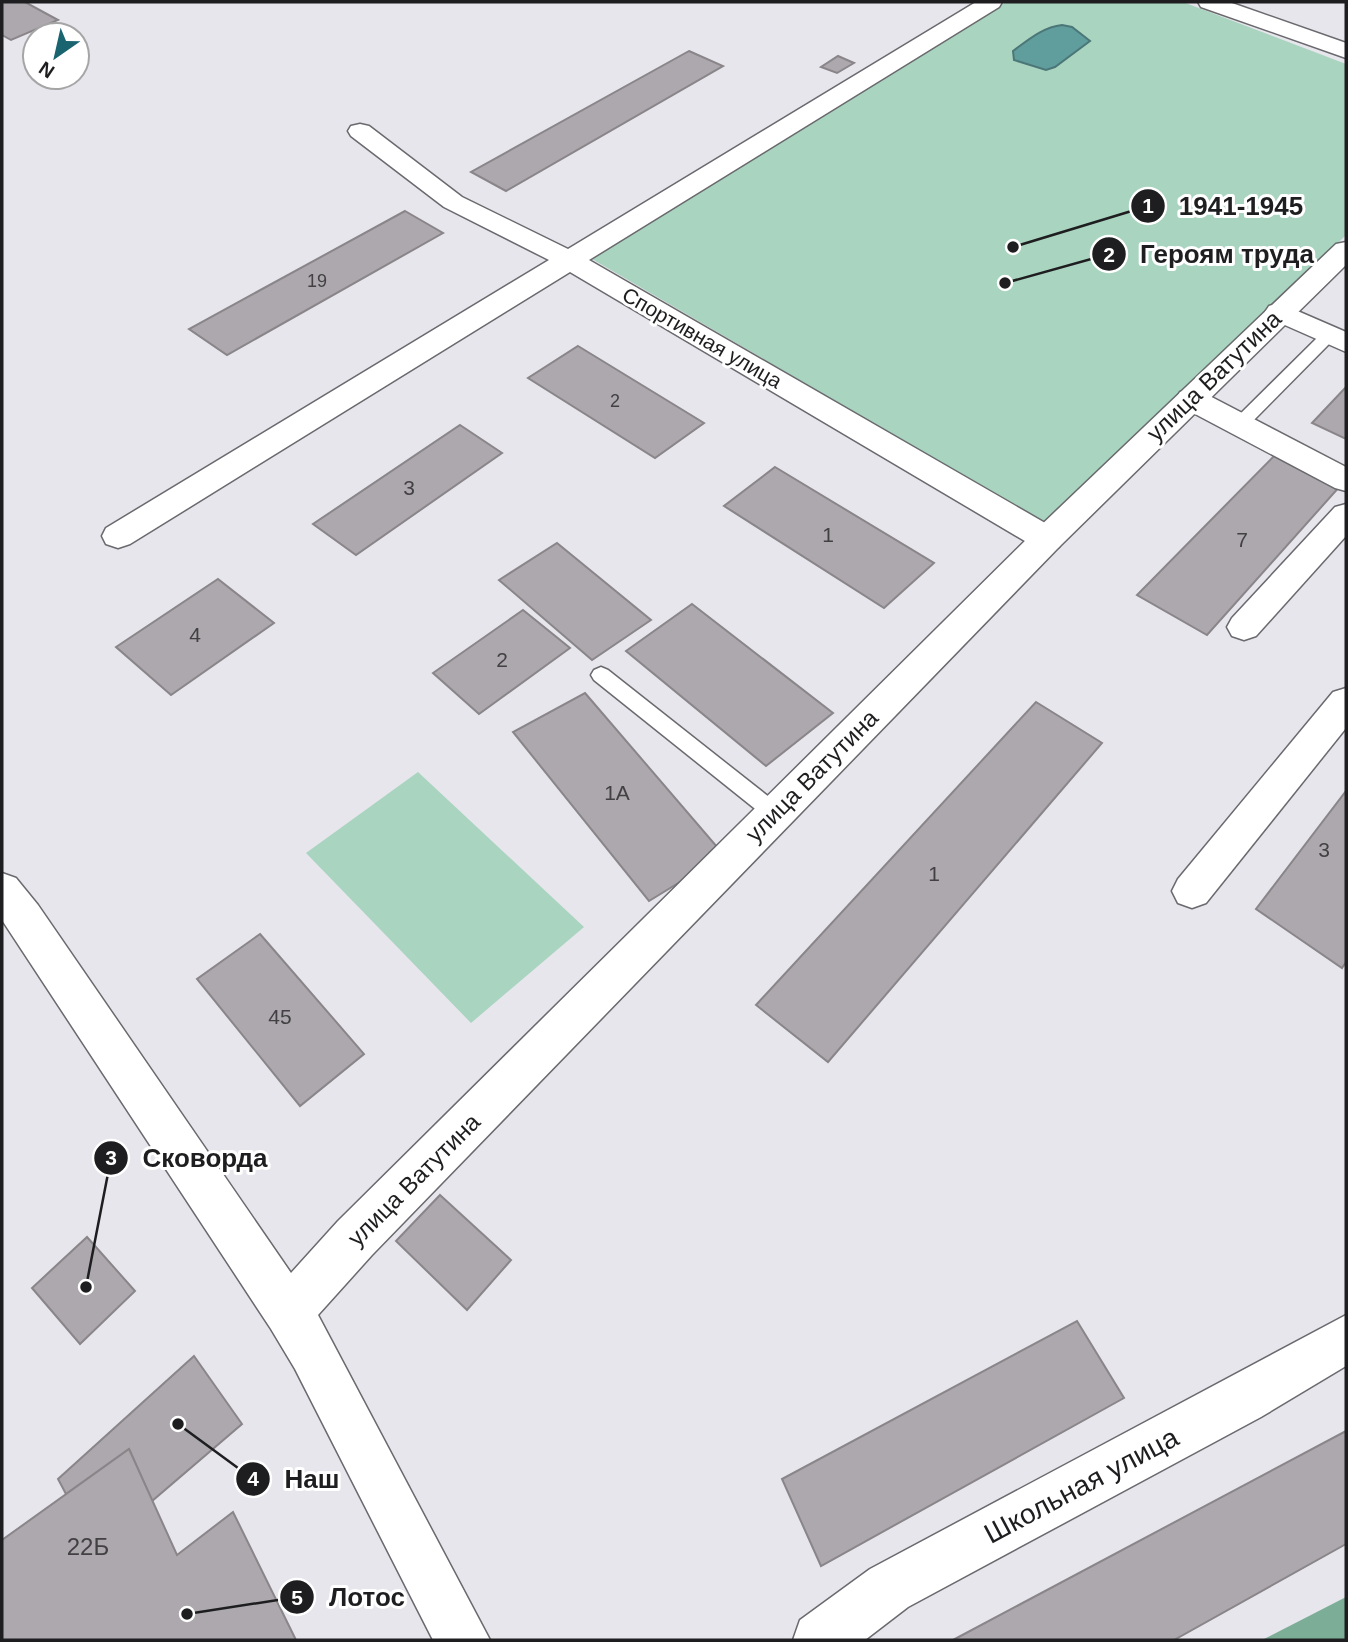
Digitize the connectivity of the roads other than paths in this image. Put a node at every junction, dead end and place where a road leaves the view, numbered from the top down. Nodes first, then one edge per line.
1 (990, 2) edge
2 (1209, 2) edge
3 (1346, 51) edge
4 (360, 131) dead end
5 (1346, 250) edge
6 (569, 260) junction
7 (1279, 312) junction
8 (1337, 339) edge
9 (1191, 399) junction
10 (1240, 424) junction
11 (1346, 480) edge
12 (1346, 515) edge
13 (118, 536) dead end
14 (1047, 539) junction
15 (1244, 626) dead end
16 (601, 675) dead end
17 (1346, 702) edge
18 (776, 814) junction
19 (2, 890) edge
20 (1192, 891) dead end
21 (288, 1312) junction
22 (1346, 1339) edge
23 (462, 1640) edge
24 (820, 1640) edge

1 - 6 street
2 - 3 street
4 - 6 street, Спортивная улица
5 - 7 street, улица Ватутина
6 - 13 street
6 - 14 street, Спортивная улица
7 - 8 street
7 - 9 street, улица Ватутина
8 - 10 lane
9 - 10 street
9 - 14 street, улица Ватутина
10 - 11 street
12 - 15 street
14 - 18 street, улица Ватутина
16 - 18 lane
17 - 20 street
18 - 21 street, улица Ватутина
19 - 21 street
21 - 23 street
22 - 24 street, Школьная улица

